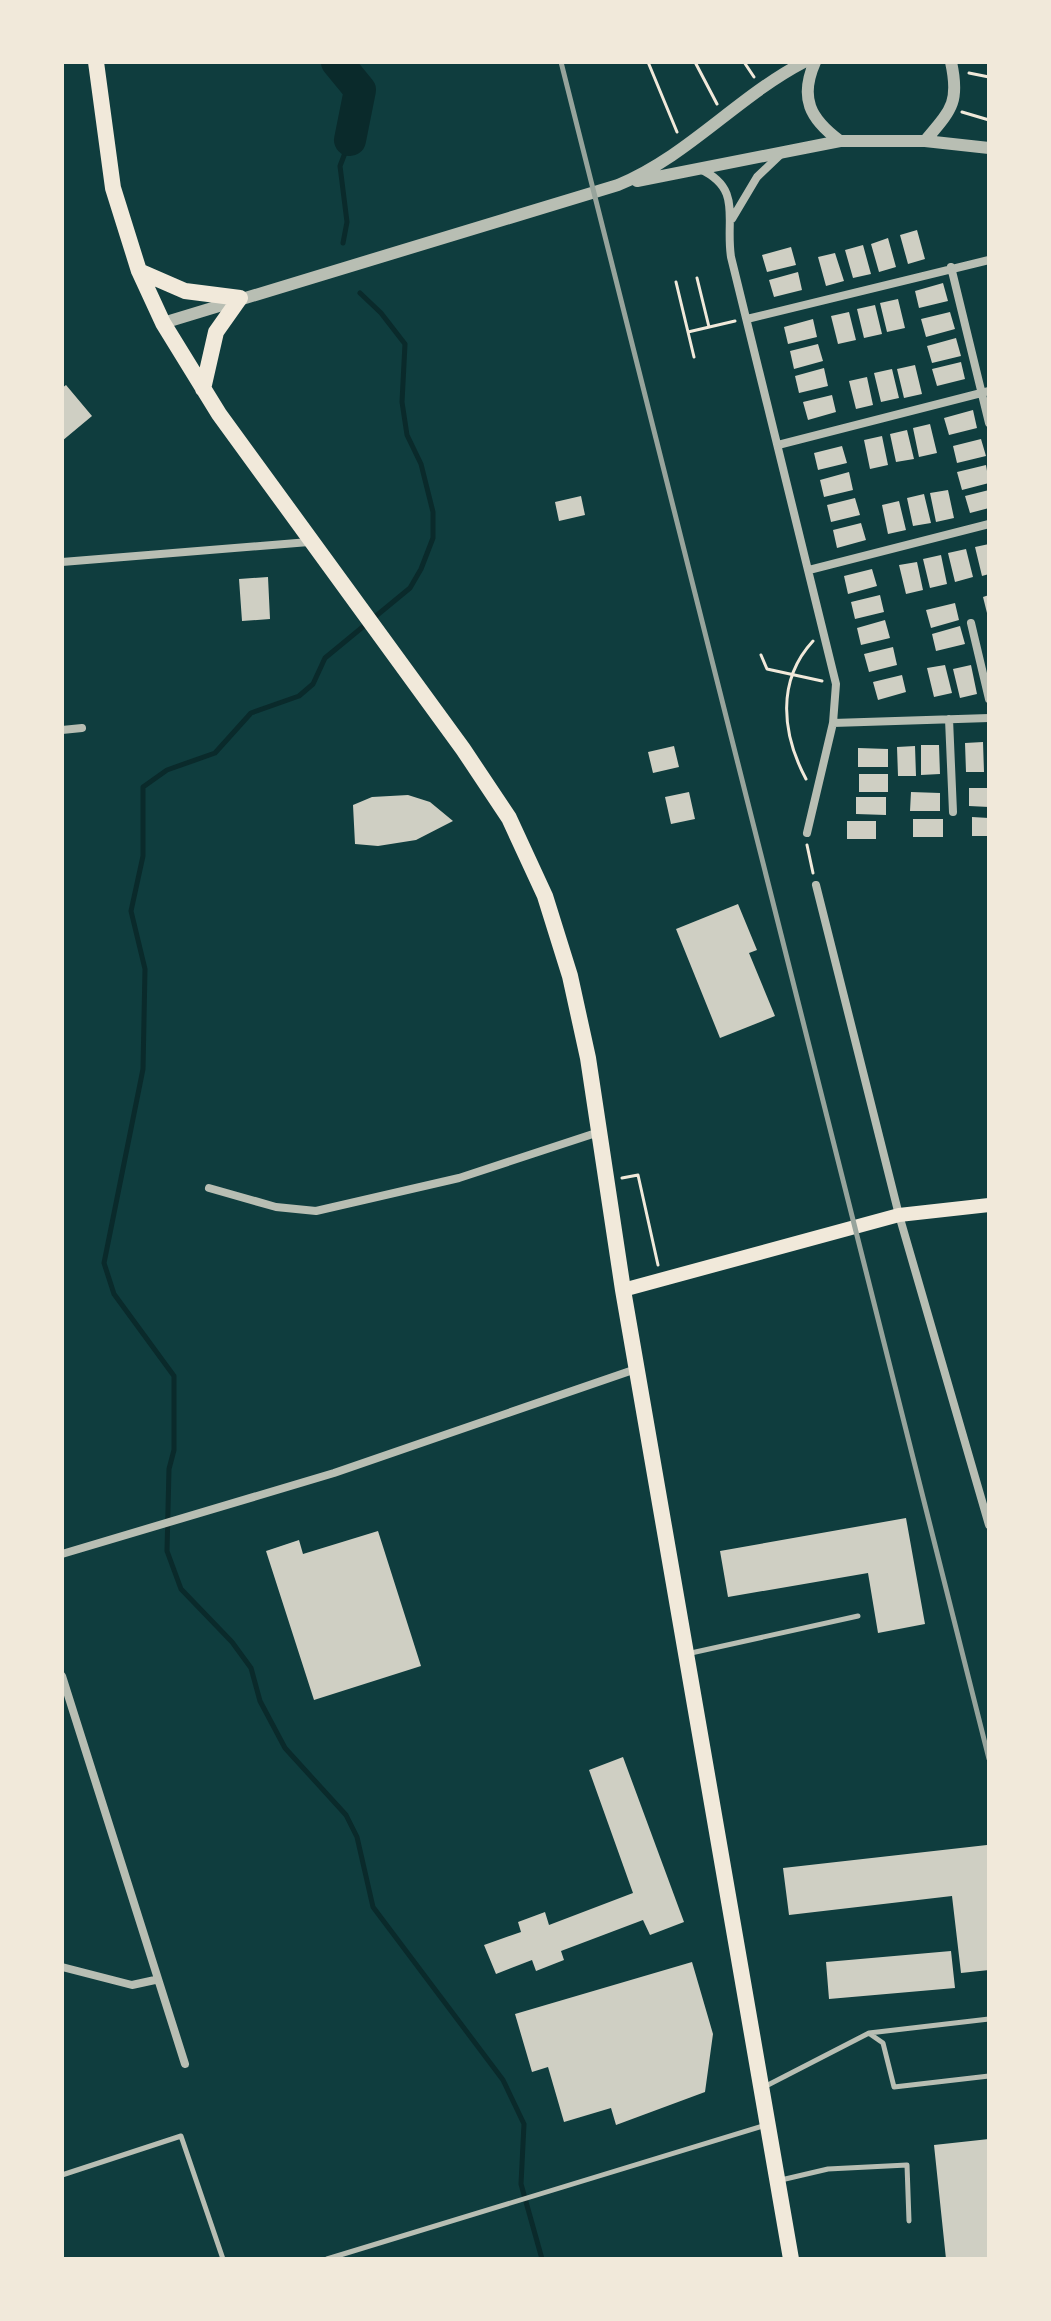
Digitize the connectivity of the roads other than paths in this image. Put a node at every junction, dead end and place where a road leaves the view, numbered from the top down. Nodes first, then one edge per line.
1 (96, 62) edge
2 (815, 62) edge
3 (796, 64) edge
4 (951, 65) edge
5 (840, 141) junction
6 (925, 141) junction
7 (989, 148) edge
8 (787, 149) junction
9 (700, 169) junction
10 (618, 185) junction
11 (729, 227) junction
12 (989, 260) edge
13 (951, 267) junction
14 (139, 271) junction
15 (240, 298) junction
16 (746, 318) junction
17 (163, 323) junction
18 (203, 389) junction
19 (985, 392) edge
20 (989, 423) edge
21 (778, 445) junction
22 (989, 524) edge
23 (309, 542) junction
24 (62, 562) edge
25 (809, 570) junction
26 (971, 623) dead end
27 (989, 699) edge
28 (989, 718) edge
29 (949, 719) junction
30 (833, 723) junction
31 (82, 728) dead end
32 (62, 730) edge
33 (953, 812) dead end
34 (807, 833) road end
35 (816, 885) road end
36 (599, 1132) junction
37 (209, 1188) dead end
38 (989, 1205) edge
39 (899, 1215) junction
40 (623, 1290) junction
41 (637, 1368) junction
42 (989, 1525) edge
43 (62, 1554) edge
44 (858, 1616) dead end
45 (686, 1654) junction
46 (62, 1676) edge
47 (62, 1967) edge
48 (155, 1980) junction
49 (989, 2019) edge
50 (869, 2033) junction
51 (185, 2064) dead end
52 (989, 2076) edge
53 (762, 2088) junction
54 (768, 2124) junction
55 (62, 2175) edge
56 (778, 2181) junction
57 (909, 2221) dead end
58 (223, 2259) edge
59 (327, 2259) edge
60 (791, 2259) edge

1 - 14 main road
2 - 5 street
3 - 10 street
4 - 6 street
5 - 6 street
5 - 8 street
6 - 7 street
8 - 9 street
8 - 11 street
9 - 10 street
9 - 11 street
10 - 15 street
11 - 16 street
12 - 13 street
13 - 16 street
13 - 19 street
14 - 15 main road
14 - 17 main road
15 - 17 street
15 - 18 main road
16 - 21 street
17 - 18 main road
18 - 23 main road
19 - 20 street
19 - 21 street
21 - 25 street
22 - 25 street
23 - 24 street
23 - 36 main road
25 - 30 street
26 - 27 street
28 - 29 street
29 - 30 street
29 - 33 street
30 - 34 street
31 - 32 street
35 - 39 street
36 - 37 street
36 - 40 main road
38 - 39 main road
39 - 40 main road
39 - 42 street
40 - 41 main road
41 - 43 street
41 - 45 main road
44 - 45 lane
45 - 53 main road
46 - 48 street
47 - 48 street
48 - 51 street
49 - 50 lane
50 - 52 lane
50 - 53 lane
53 - 54 main road
54 - 56 main road
54 - 59 lane
55 - 58 lane
56 - 57 lane
56 - 60 main road

